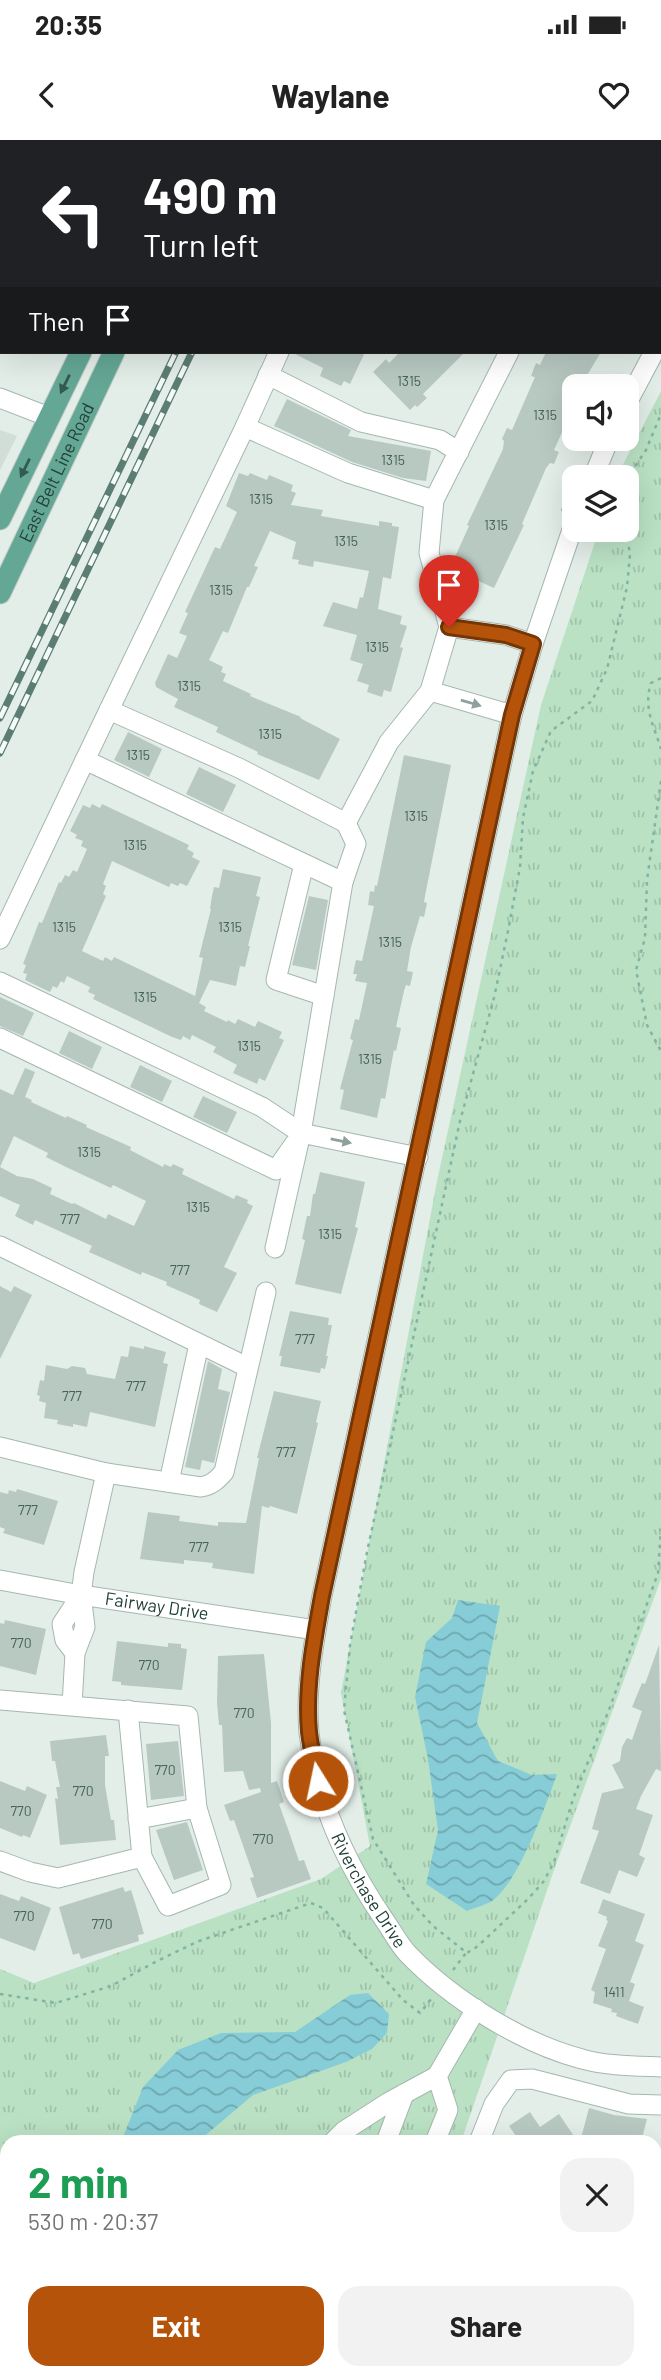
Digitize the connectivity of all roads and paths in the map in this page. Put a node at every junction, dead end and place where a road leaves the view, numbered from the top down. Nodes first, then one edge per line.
1 (80, 354) edge
2 (113, 354) edge
3 (278, 354) edge
4 (508, 354) edge
5 (653, 354) edge
6 (268, 375) junction
7 (639, 380) edge
8 (0, 398) edge
9 (661, 414) edge
10 (49, 417) junction
11 (245, 427) junction
12 (77, 430) junction
13 (459, 452) junction
14 (636, 465) edge
15 (434, 500) junction
16 (0, 519) edge
17 (568, 542) edge
18 (628, 542) edge
19 (0, 593) edge
20 (449, 627) junction
21 (533, 644) junction
22 (661, 677) edge
23 (430, 691) junction
24 (109, 710) junction
25 (512, 715) junction
26 (661, 749) edge
27 (85, 760) junction
28 (661, 781) edge
29 (346, 823) junction
30 (304, 864) junction
31 (343, 883) junction
32 (0, 939) edge
33 (0, 982) edge
34 (324, 996) junction
35 (0, 1038) edge
36 (661, 1051) edge
37 (301, 1133) junction
38 (418, 1157) junction
39 (0, 1246) edge
40 (275, 1248) dead end
41 (266, 1292) dead end
42 (199, 1344) junction
43 (247, 1367) junction
44 (0, 1447) edge
45 (106, 1473) junction
46 (169, 1482) junction
47 (661, 1529) edge
48 (0, 1580) edge
49 (81, 1595) junction
50 (316, 1630) junction
51 (0, 1700) edge
52 (72, 1705) junction
53 (128, 1710) junction
54 (197, 1808) junction
55 (138, 1819) junction
56 (142, 1857) junction
57 (0, 1861) edge
58 (0, 1994) edge
59 (430, 2000) dead end
60 (476, 2009) junction
61 (661, 2067) edge
62 (437, 2076) junction
63 (404, 2094) junction
64 (661, 2105) edge
65 (340, 2135) edge
66 (389, 2135) edge
67 (438, 2135) edge
68 (482, 2135) edge

1 -> 10 main road, East Belt Line Road
2 - 12 main road, East Belt Line Road
3 - 6 street
4 - 13 street
5 - 7 street
6 - 11 street
6 - 13 street
8 - 10 street
9 - 14 path
10 - 12 main road
10 -> 16 main road, East Belt Line Road
11 - 15 street
11 - 24 street
12 - 19 main road, East Belt Line Road
13 - 15 street
15 - 20 street
17 - 21 street, Riverchase Drive
18 - 47 path
20 - 21 street
20 - 23 street
21 - 25 street, Riverchase Drive
22 - 26 path
23 -> 25 street
23 - 29 street
24 - 27 street
24 - 29 street
25 - 38 street, Riverchase Drive
27 - 30 street
27 - 32 street
28 - 36 path
29 - 31 street
30 - 31 street
30 - 34 street
31 - 34 street
33 - 37 street
34 - 37 street
35 - 37 street
37 -> 38 street
37 - 40 street
38 - 50 street, Riverchase Drive
39 - 42 street
41 - 43 street
42 - 43 street
42 - 46 street
43 - 46 street
44 - 45 street
45 - 46 street
45 - 49 street
48 - 49 street, Fairway Drive
49 - 50 street, Fairway Drive
49 - 52 street
50 - 60 street, Riverchase Drive
51 - 52 street
52 - 53 street
53 - 54 street
53 - 55 street
54 - 55 street
54 - 56 street
55 - 56 street
56 - 57 street
58 - 59 path
60 - 61 street, Riverchase Drive
60 - 62 street
62 - 63 street
62 - 67 street
63 - 65 street
63 - 66 street
64 - 68 street

